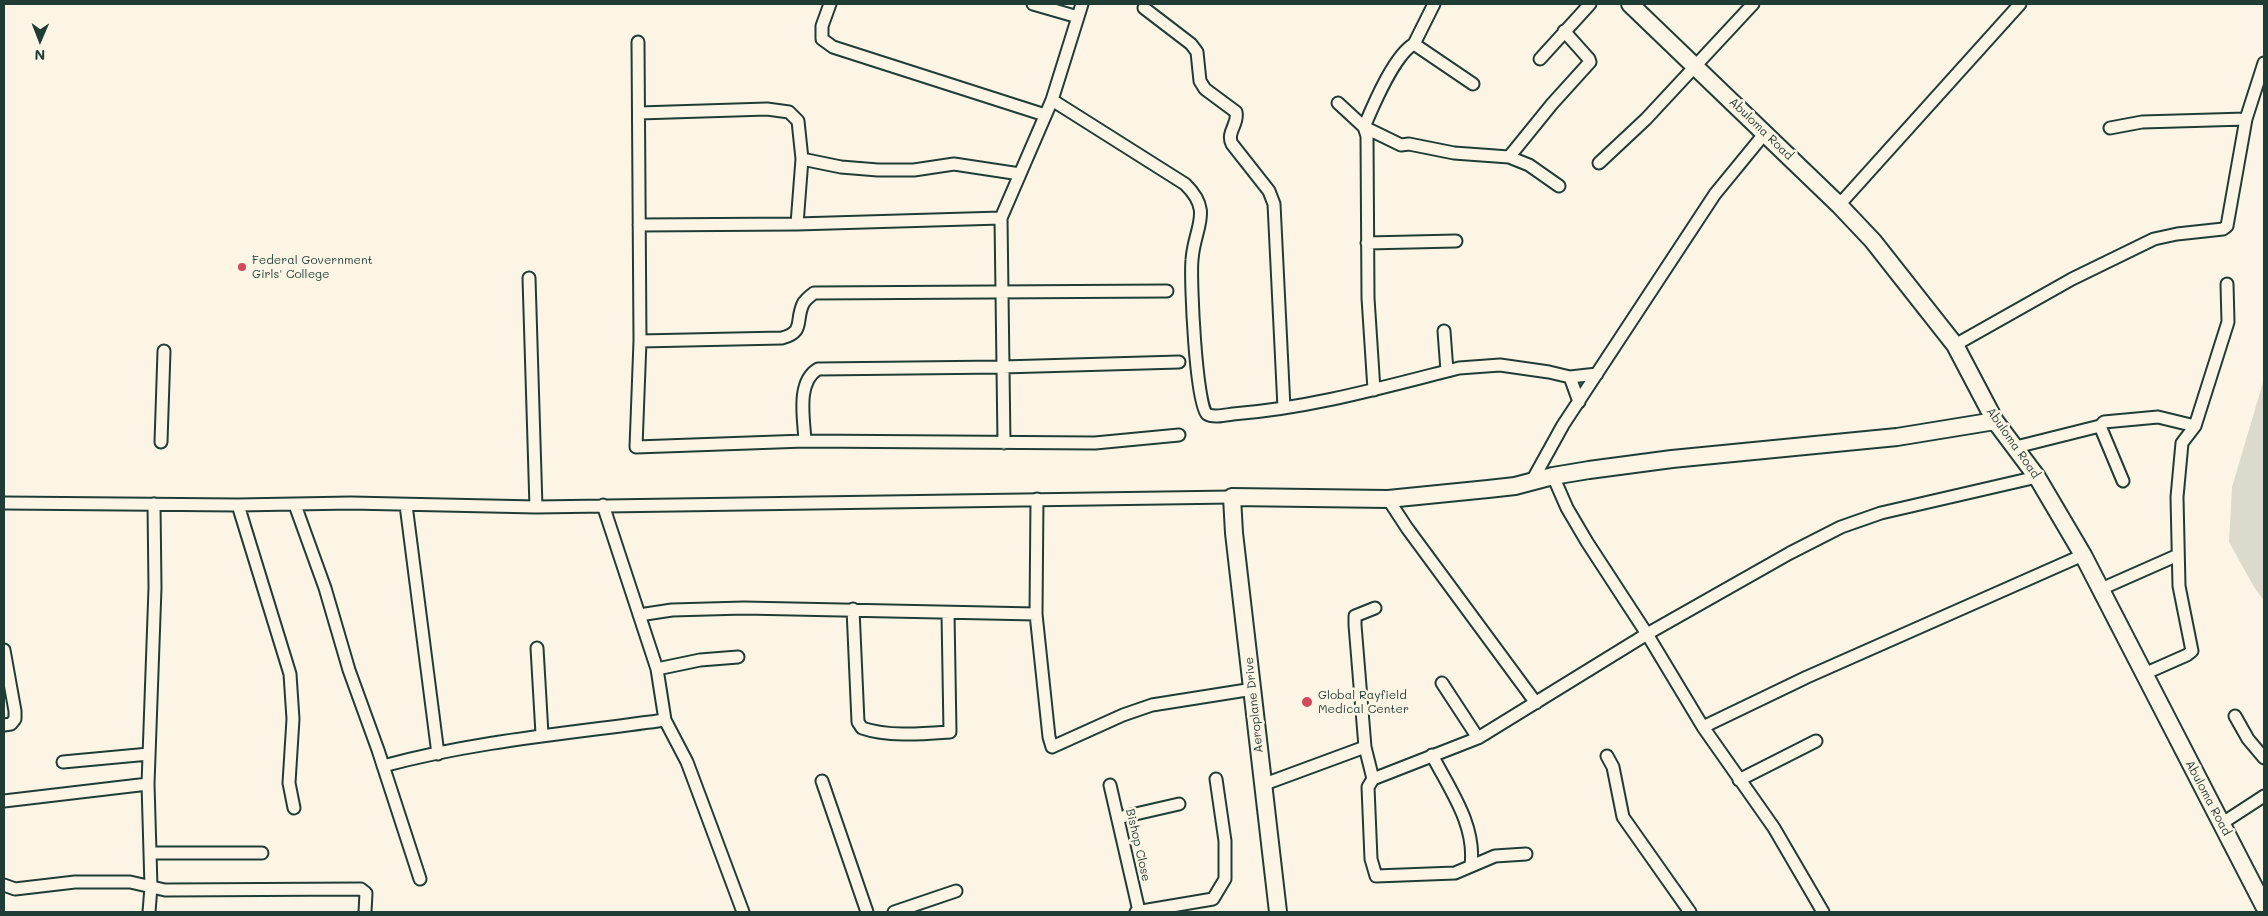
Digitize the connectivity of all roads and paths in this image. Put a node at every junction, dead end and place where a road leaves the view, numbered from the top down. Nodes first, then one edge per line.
1 (830, 4) edge
2 (1033, 4) edge
3 (1082, 4) edge
4 (1434, 4) edge
5 (1590, 4) edge
6 (1630, 4) edge
7 (1753, 4) edge
8 (2020, 4) edge
9 (1143, 5) edge
10 (1078, 17) junction
11 (1564, 31) junction
12 (638, 42) dead end
13 (1414, 44) junction
14 (1540, 59) dead end
15 (2264, 63) edge
16 (1696, 67) junction
17 (1473, 84) dead end
18 (1052, 100) junction
19 (1338, 103) dead end
20 (639, 113) junction
21 (1045, 115) junction
22 (2246, 119) junction
23 (1364, 127) junction
24 (2110, 128) dead end
25 (1765, 132) junction
26 (1509, 157) junction
27 (802, 159) junction
28 (1599, 163) dead end
29 (1020, 174) junction
30 (1559, 186) dead end
31 (1839, 205) junction
32 (1001, 218) junction
33 (797, 224) junction
34 (640, 225) junction
35 (1456, 240) dead end
36 (1367, 243) junction
37 (529, 278) dead end
38 (2227, 284) dead end
39 (1000, 291) junction
40 (1167, 291) dead end
41 (1444, 331) dead end
42 (640, 341) junction
43 (1955, 345) junction
44 (164, 352) dead end
45 (1179, 362) dead end
46 (1002, 367) junction
47 (1447, 371) junction
48 (1597, 374) junction
49 (1570, 377) junction
50 (1374, 390) junction
51 (1579, 402) junction
52 (1284, 408) junction
53 (1995, 421) junction
54 (2100, 426) junction
55 (2195, 426) junction
56 (1179, 435) dead end
57 (805, 441) junction
58 (161, 442) dead end
59 (1004, 443) junction
60 (2016, 447) junction
61 (1553, 476) junction
62 (2037, 477) junction
63 (1532, 481) junction
64 (2123, 481) dead end
65 (1232, 497) junction
66 (1037, 499) junction
67 (1388, 499) junction
68 (4, 503) edge
69 (154, 504) junction
70 (603, 504) junction
71 (238, 505) junction
72 (295, 505) junction
73 (406, 505) junction
74 (536, 507) junction
75 (2083, 555) junction
76 (2178, 555) junction
77 (2101, 590) junction
78 (1374, 608) dead end
79 (853, 609) junction
80 (948, 613) junction
81 (1036, 614) junction
82 (640, 616) junction
83 (1648, 634) junction
84 (537, 648) dead end
85 (4, 650) edge
86 (738, 657) dead end
87 (657, 670) junction
88 (2144, 674) junction
89 (1442, 683) dead end
90 (1253, 689) junction
91 (1536, 703) junction
92 (2235, 716) dead end
93 (664, 720) junction
94 (4, 725) edge
95 (1703, 727) junction
96 (542, 734) junction
97 (1478, 738) junction
98 (1816, 741) dead end
99 (1365, 747) junction
100 (149, 754) junction
101 (438, 754) junction
102 (1432, 755) junction
103 (1607, 756) dead end
104 (2264, 758) edge
105 (63, 762) dead end
106 (384, 766) junction
107 (1373, 778) junction
108 (1216, 779) dead end
109 (1740, 780) junction
110 (822, 781) dead end
111 (148, 784) junction
112 (1110, 785) dead end
113 (1262, 785) junction
114 (2264, 796) edge
115 (4, 801) edge
116 (1179, 804) dead end
117 (294, 808) dead end
118 (1118, 818) junction
119 (2221, 824) junction
120 (150, 853) junction
121 (262, 853) dead end
122 (1526, 854) dead end
123 (1471, 865) junction
124 (420, 879) dead end
125 (4, 885) edge
126 (150, 887) junction
127 (956, 891) dead end
128 (2264, 906) edge
129 (149, 912) edge
130 (365, 912) edge
131 (743, 912) edge
132 (867, 912) edge
133 (894, 912) edge
134 (1138, 912) edge
135 (1278, 912) edge
136 (1690, 912) edge
137 (1824, 912) edge

1 - 21 street
2 - 10 street
3 - 10 street
4 - 13 street
5 - 11 street
6 - 16 street, Abuloma Road
7 - 16 street
8 - 31 street
9 - 52 street
10 - 18 street
11 - 14 street
11 - 26 street
12 - 20 street
13 - 17 street
13 - 23 street
15 - 22 street
16 - 25 street, Abuloma Road
16 - 28 street
18 - 21 street
18 - 52 street
19 - 23 street
20 - 27 street
20 - 34 street
21 - 29 street
22 - 24 street
22 - 43 street
23 - 26 street
23 - 36 street
25 - 31 street, Abuloma Road
25 - 48 street
26 - 30 street
27 - 29 street
27 - 33 street
29 - 32 street
31 - 43 street, Abuloma Road
32 - 33 street
32 - 39 street
33 - 34 street
34 - 42 street
35 - 36 street
36 - 50 street
37 - 74 street
38 - 55 street
39 - 40 street
39 - 42 street
39 - 46 street
41 - 47 street
42 - 57 street
43 - 53 street, Abuloma Road
44 - 58 street
45 - 46 street
46 - 57 street
46 - 59 street
47 - 49 street
47 - 50 street
48 - 49 street
48 - 51 street
49 - 51 street
50 - 52 street
51 - 63 street
53 - 60 street, Abuloma Road
53 - 61 street
54 - 55 street
54 - 60 street
54 - 64 street
55 - 76 street
56 - 59 street
57 - 59 street
60 - 62 street, Abuloma Road
61 - 63 street
61 - 83 street
62 - 75 street, Abuloma Road
62 - 83 street
63 - 67 street
65 - 66 street
65 - 67 street
65 - 90 street, Aeroplane Drive
66 - 70 street
66 - 81 street
67 - 91 street
68 - 69 street
69 - 71 street
69 - 100 street
70 - 74 street
70 - 82 street
71 - 72 street
71 - 117 street
72 - 73 street
72 - 106 street
73 - 74 street
73 - 101 street
75 - 77 street, Abuloma Road
75 - 95 street
76 - 77 street
76 - 88 street
77 - 88 street, Abuloma Road
78 - 99 street
79 - 80 street
79 - 80 street
79 - 82 street
80 - 81 street
81 - 90 street
82 - 87 street
83 - 91 street
83 - 95 street
84 - 96 street
85 - 94 street
86 - 87 street
87 - 93 street
88 - 119 street, Abuloma Road
89 - 97 street
90 - 113 street, Aeroplane Drive
91 - 97 street
92 - 104 street
93 - 96 street
93 - 131 street
95 - 109 street
96 - 101 street
97 - 102 street
98 - 109 street
99 - 107 street
99 - 113 street
100 - 105 street
100 - 111 street
101 - 106 street
102 - 107 street
102 - 123 street
103 - 136 street
106 - 124 street
107 - 123 street
108 - 134 street
109 - 137 street
110 - 132 street
111 - 115 street
111 - 120 street
112 - 118 street, Bishop Close
113 - 135 street, Aeroplane Drive
114 - 119 street
116 - 118 street
118 - 134 street, Bishop Close
119 - 128 street, Abuloma Road
120 - 121 street
120 - 126 street
122 - 123 street
125 - 126 street
126 - 129 street
126 - 130 street
127 - 133 street

